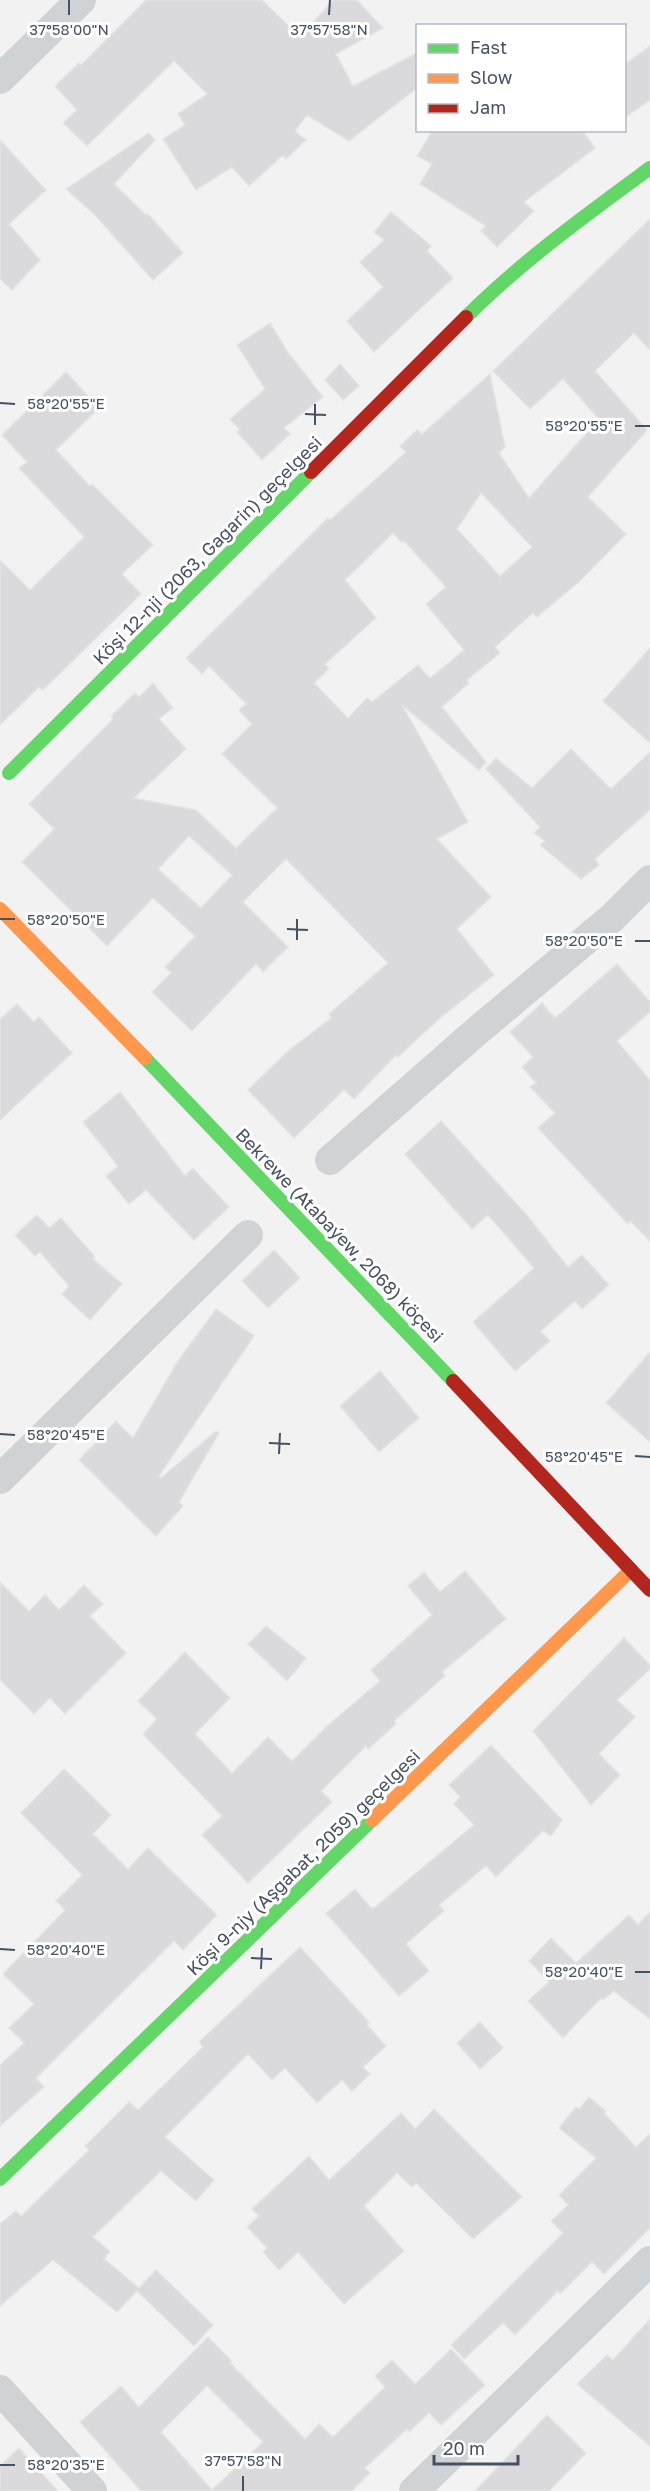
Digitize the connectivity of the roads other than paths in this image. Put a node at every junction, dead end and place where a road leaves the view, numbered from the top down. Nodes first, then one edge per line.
1 (81, 0) edge
2 (0, 80) edge
3 (650, 168) edge
4 (9, 773) dead end
5 (650, 880) edge
6 (0, 909) edge
7 (330, 1160) dead end
8 (248, 1235) dead end
9 (0, 1479) edge
10 (631, 1570) junction
11 (650, 1590) edge
12 (0, 2179) edge
13 (650, 2261) edge
14 (0, 2390) edge
15 (92, 2491) edge
16 (414, 2491) edge

1 - 2 street
3 - 4 street, Köşi 12-nji (2063, Gagarin) geçelgesi
5 - 7 street
6 - 10 street, Bekrewe (Atabaýew, 2068) köçesi
8 - 9 street
10 - 11 street, Bekrewe (Atabaýew, 2068) köçesi
10 - 12 street, Köşi 9-njy (Aşgabat, 2059) geçelgesi
13 - 16 street
14 - 15 street

